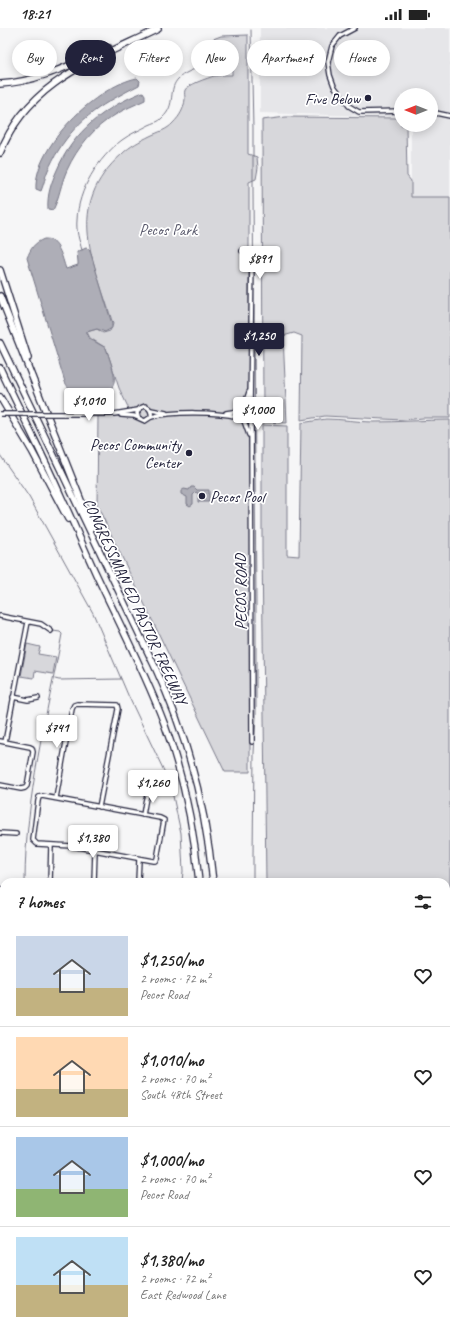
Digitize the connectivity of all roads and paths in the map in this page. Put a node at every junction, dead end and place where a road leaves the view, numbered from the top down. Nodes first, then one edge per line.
1 (159, 28) edge
2 (355, 28) edge
3 (0, 84) edge
4 (394, 111) edge
5 (438, 113) edge
6 (450, 116) edge
7 (0, 153) edge
8 (242, 251) dead end
9 (0, 270) edge
10 (0, 296) edge
11 (0, 343) edge
12 (0, 368) edge
13 (250, 386) junction
14 (40, 394) junction
15 (0, 397) edge
16 (244, 407) junction
17 (250, 407) junction
18 (138, 410) junction
19 (150, 410) junction
20 (239, 411) junction
21 (0, 414) edge
22 (114, 414) junction
23 (169, 414) junction
24 (221, 414) junction
25 (239, 416) junction
26 (138, 417) junction
27 (151, 417) junction
28 (251, 420) junction
29 (244, 421) junction
30 (251, 441) junction
31 (107, 566) junction
32 (95, 573) junction
33 (0, 616) edge
34 (28, 622) junction
35 (51, 631) dead end
36 (13, 697) junction
37 (38, 698) dead end
38 (0, 741) edge
39 (5, 742) junction
40 (252, 742) dead end
41 (0, 785) edge
42 (152, 787) dead end
43 (56, 798) junction
44 (99, 807) junction
45 (143, 815) junction
46 (0, 833) edge
47 (16, 834) dead end
48 (51, 845) junction
49 (95, 851) junction
50 (139, 860) junction
51 (50, 878) edge
52 (94, 878) edge
53 (138, 878) edge
54 (200, 878) edge
55 (213, 878) edge

1 - 3 highway
1 - 7 highway
2 - 4 street
5 - 6 street
8 - 13 street
9 - 14 highway
10 - 14 highway
11 - 31 highway, CONGRESSMAN ED PASTOR FREEWAY
12 - 32 highway, CONGRESSMAN ED PASTOR FREEWAY
13 - 16 street
13 - 17 street
14 - 31 highway
15 - 32 highway
16 - 17 street
16 - 20 street
17 - 28 street
18 - 19 street
18 - 22 street
18 - 26 street
19 - 23 street
19 - 27 street
20 - 24 street
20 - 25 street
21 - 22 street, bridge
22 - 26 street
23 - 24 street
23 - 27 street
24 - 25 street
25 - 29 street
26 - 27 street
28 - 29 street
28 - 30 street, PECOS ROAD
29 - 30 street, PECOS ROAD
30 - 40 street, PECOS ROAD
31 - 55 highway, CONGRESSMAN ED PASTOR FREEWAY
32 - 54 highway, CONGRESSMAN ED PASTOR FREEWAY
33 - 34 street
34 - 35 street
34 - 36 street
36 - 37 street
36 - 39 street
38 - 39 street
39 - 41 street
42 - 45 street
43 - 44 street
43 - 44 street
43 - 48 street
44 - 45 street
45 - 50 street
46 - 47 street
48 - 49 street
48 - 51 street
49 - 50 street
49 - 52 street
50 - 53 street

